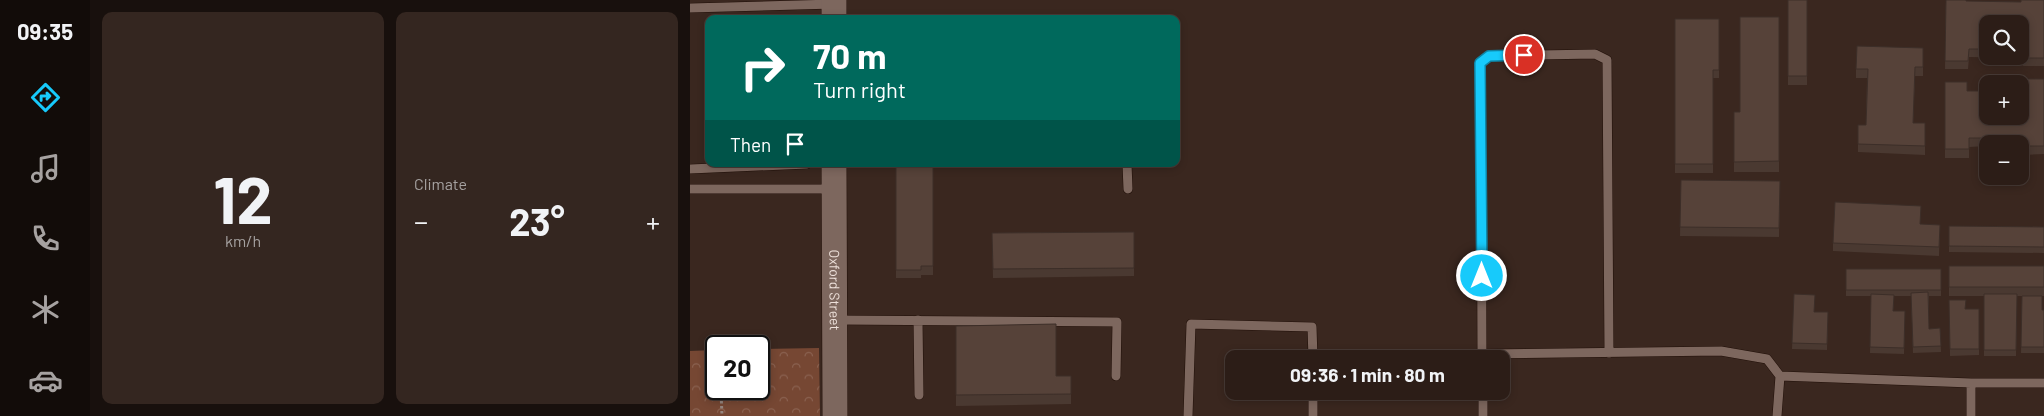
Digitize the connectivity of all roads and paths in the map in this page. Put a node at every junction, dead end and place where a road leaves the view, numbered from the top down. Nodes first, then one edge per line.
1 (690, 8) edge
2 (834, 8) edge
3 (737, 167) edge
4 (834, 167) edge
5 (1127, 167) edge
6 (690, 169) edge
7 (690, 188) edge
8 (1128, 188) dead end
9 (835, 189) junction
10 (835, 320) junction
11 (918, 320) junction
12 (1313, 350) edge
13 (1482, 350) edge
14 (1609, 353) junction
15 (1510, 355) edge
16 (1116, 376) dead end
17 (1780, 376) junction
18 (2044, 383) edge
19 (1971, 384) junction
20 (918, 395) dead end
21 (721, 400) edge
22 (1313, 400) edge
23 (1482, 400) edge
24 (722, 416) edge
25 (835, 416) edge
26 (1188, 416) edge
27 (1313, 416) edge
28 (1483, 416) edge
29 (1778, 416) edge
30 (1971, 416) edge

1 - 2 lane
3 - 6 lane
4 - 9 street, Oxford Street
5 - 8 lane
7 - 9 lane
9 - 10 street, Oxford Street
10 - 11 lane
10 - 25 street, Oxford Street
11 - 16 lane
11 - 20 lane
12 - 26 lane
13 - 14 lane
14 - 15 lane
14 - 17 lane
17 - 19 lane
17 - 29 lane
18 - 19 lane
19 - 30 lane
21 - 24 path
22 - 27 lane
23 - 28 lane

